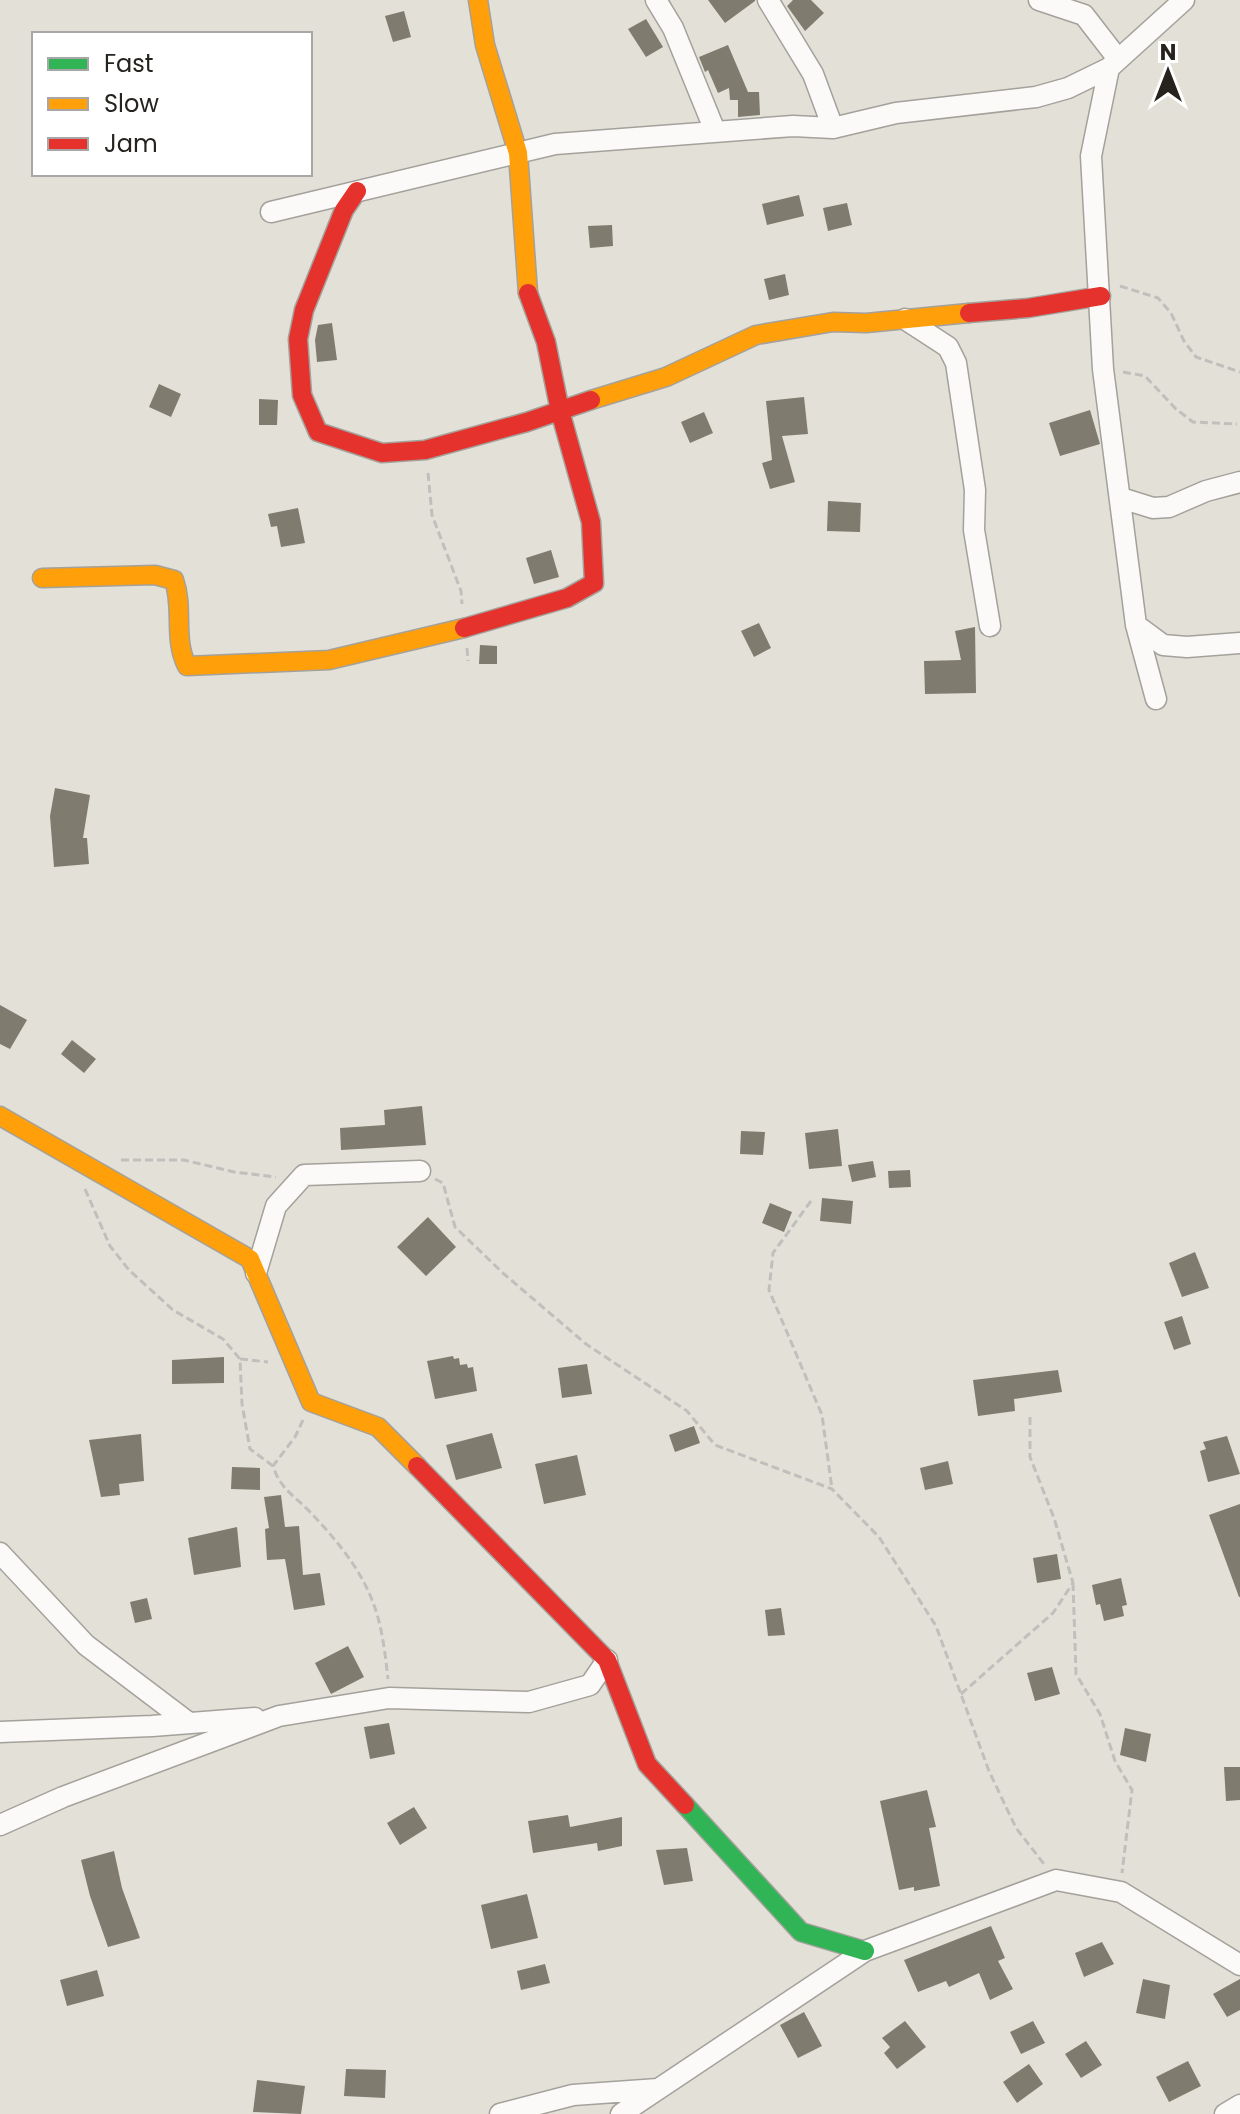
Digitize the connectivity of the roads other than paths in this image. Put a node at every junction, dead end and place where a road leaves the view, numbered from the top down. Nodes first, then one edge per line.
1 (478, 0) edge
2 (656, 0) edge
3 (1039, 0) edge
4 (1184, 0) edge
5 (777, 4) edge
6 (1113, 63) junction
7 (833, 128) junction
8 (715, 131) junction
9 (518, 153) junction
10 (357, 191) junction
11 (271, 212) dead end
12 (1099, 287) junction
13 (905, 319) junction
14 (560, 411) junction
15 (1240, 482) edge
16 (1121, 498) junction
17 (42, 578) dead end
18 (1136, 625) junction
19 (990, 626) dead end
20 (1240, 643) edge
21 (1156, 699) dead end
22 (0, 1116) edge
23 (420, 1171) road end
24 (256, 1273) junction
25 (0, 1553) edge
26 (607, 1660) junction
27 (279, 1716) junction
28 (189, 1723) junction
29 (0, 1732) edge
30 (0, 1825) edge
31 (865, 1951) junction
32 (1240, 1965) edge
33 (658, 2089) junction
34 (1240, 2105) edge
35 (500, 2114) edge
36 (621, 2114) edge
37 (1225, 2114) edge

1 - 9 street
2 - 8 street
3 - 6 street
4 - 6 street
5 - 7 street
6 - 7 street
6 - 12 street
7 - 8 street
8 - 9 street
9 - 10 street
9 - 14 street
10 - 11 street
10 - 14 street
12 - 13 street
12 - 16 street
13 - 14 street
13 - 19 street
14 - 17 street
15 - 16 street
16 - 18 street
18 - 20 street
18 - 21 street
22 - 24 street
23 - 24 street
24 - 26 street
25 - 28 street
26 - 27 street
26 - 31 street
27 - 28 street
27 - 30 street
28 - 29 street
31 - 32 street
31 - 33 street
33 - 35 street
33 - 36 street
34 - 37 street

